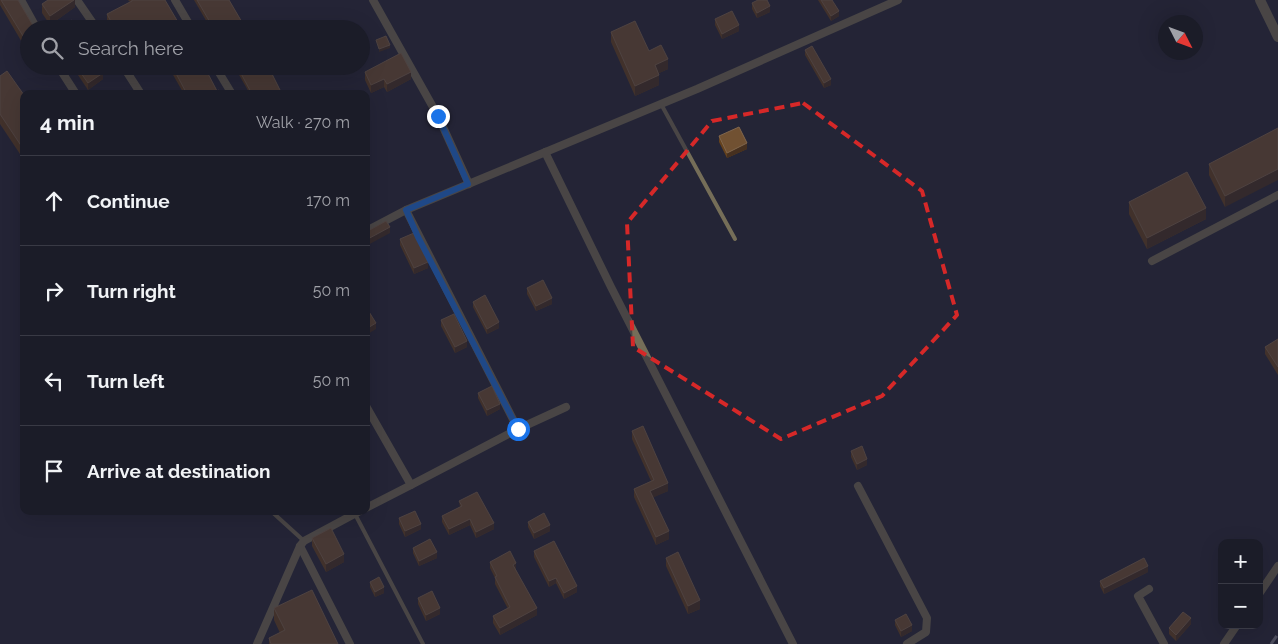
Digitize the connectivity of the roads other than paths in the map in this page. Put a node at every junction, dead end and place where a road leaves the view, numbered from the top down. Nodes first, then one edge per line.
1 (21, 0) edge
2 (77, 0) edge
3 (175, 0) edge
4 (373, 0) edge
5 (898, 0) edge
6 (1260, 0) edge
7 (32, 20) edge
8 (91, 20) edge
9 (187, 20) edge
10 (1278, 37) edge
11 (64, 75) edge
12 (129, 75) edge
13 (220, 75) edge
14 (73, 90) edge
15 (139, 90) edge
16 (230, 90) edge
17 (661, 104) junction
18 (545, 152) junction
19 (468, 184) junction
20 (1278, 194) edge
21 (406, 210) junction
22 (370, 230) edge
23 (735, 239) dead end
24 (1152, 261) dead end
25 (566, 407) dead end
26 (370, 413) edge
27 (518, 429) junction
28 (411, 486) junction
29 (858, 486) dead end
30 (370, 506) edge
31 (275, 515) edge
32 (353, 515) edge
33 (359, 515) edge
34 (302, 544) junction
35 (1278, 566) edge
36 (1263, 588) edge
37 (1150, 589) dead end
38 (1235, 629) edge
39 (258, 643) edge
40 (350, 644) edge
41 (423, 644) edge
42 (793, 644) edge
43 (907, 644) edge
44 (1164, 644) edge
45 (1224, 644) edge

1 - 7 street
2 - 8 street
3 - 9 street
4 - 19 street
5 - 17 street
6 - 10 street
11 - 14 street
12 - 15 street
13 - 16 street
17 - 18 street
17 - 23 lane
18 - 19 street
18 - 42 street
19 - 21 street
20 - 24 street
21 - 22 street
21 - 27 street
25 - 27 street
26 - 28 street
27 - 28 street
28 - 30 street
29 - 43 street
31 - 34 lane
32 - 34 street
33 - 41 lane
34 - 39 street
34 - 40 street
35 - 36 street
37 - 44 street
38 - 45 street

